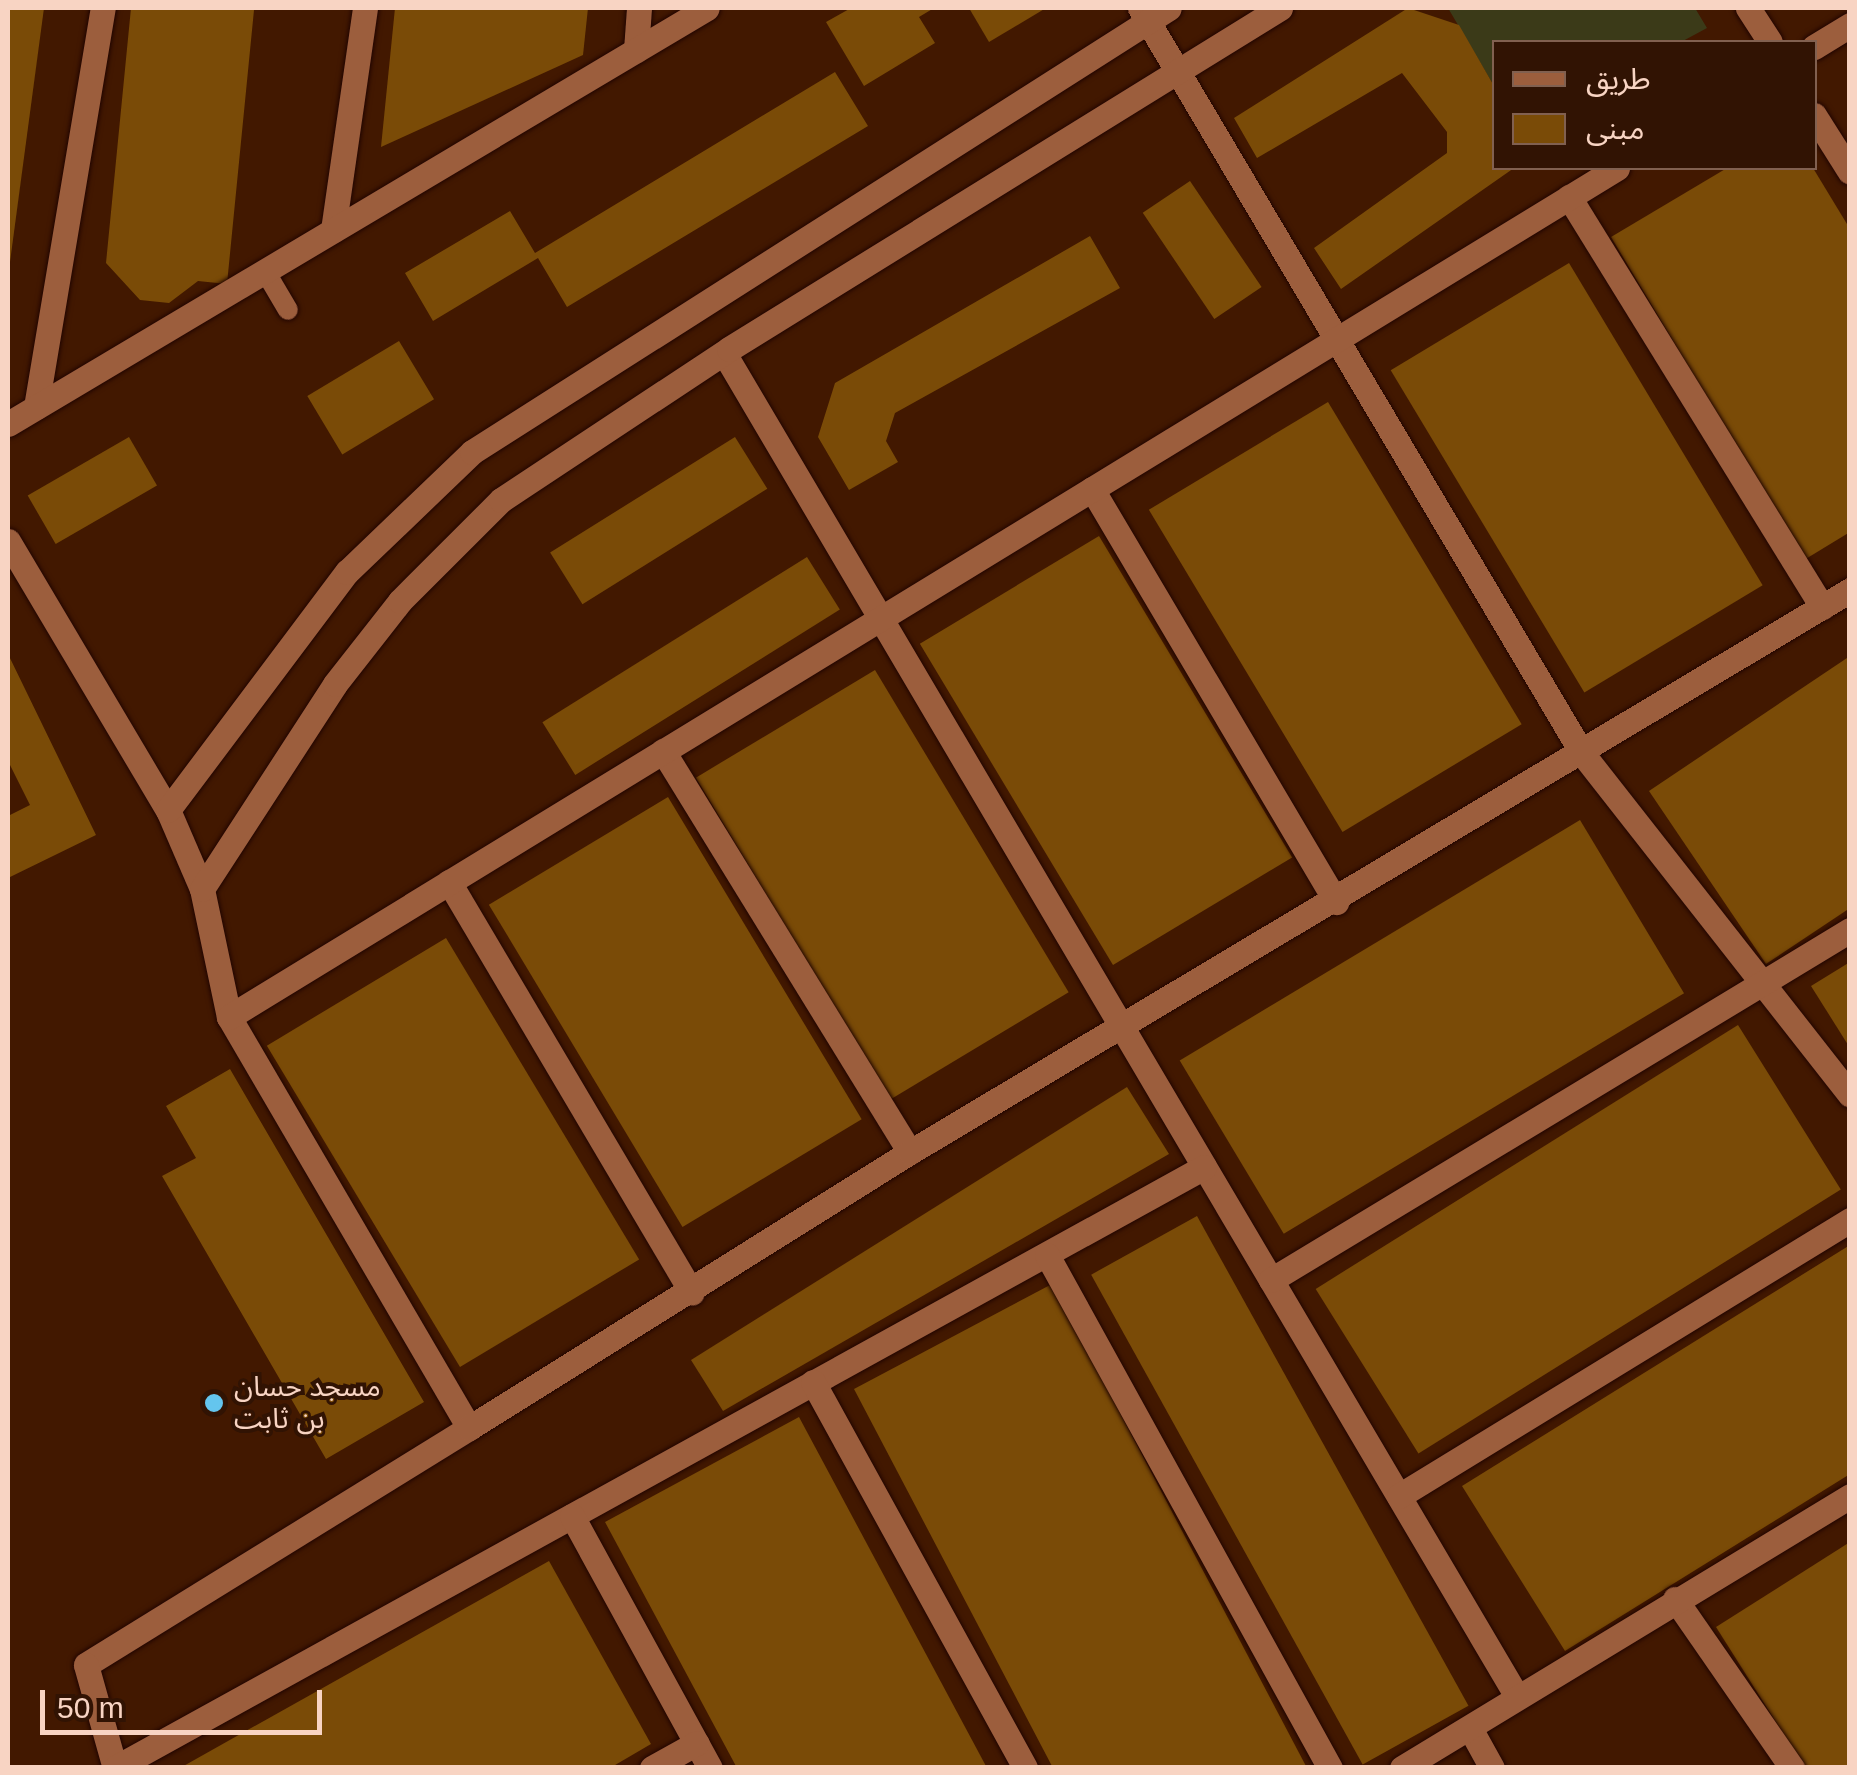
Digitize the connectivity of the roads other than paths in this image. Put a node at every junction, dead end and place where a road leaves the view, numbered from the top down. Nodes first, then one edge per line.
1 (104, 8) edge
2 (365, 8) edge
3 (639, 8) edge
4 (707, 8) edge
5 (1280, 8) edge
6 (1748, 8) edge
7 (1152, 12) edge
8 (1850, 25) edge
9 (1769, 40) edge
10 (1817, 45) edge
11 (636, 50) junction
12 (1177, 70) junction
13 (1817, 120) edge
14 (1614, 170) edge
15 (1850, 172) edge
16 (1569, 197) junction
17 (333, 230) junction
18 (265, 270) junction
19 (288, 310) dead end
20 (1336, 339) junction
21 (724, 353) junction
22 (36, 408) junction
23 (8, 424) edge
24 (1092, 489) junction
25 (8, 542) edge
26 (1850, 590) edge
27 (1822, 606) junction
28 (881, 618) junction
29 (664, 751) junction
30 (1582, 753) junction
31 (168, 810) junction
32 (450, 882) junction
33 (202, 889) junction
34 (1336, 902) junction
35 (1850, 930) edge
36 (1766, 981) junction
37 (228, 1017) junction
38 (1124, 1030) junction
39 (1850, 1095) edge
40 (910, 1152) junction
41 (1204, 1167) junction
42 (1850, 1220) edge
43 (1047, 1254) junction
44 (1271, 1280) junction
45 (692, 1293) junction
46 (813, 1382) junction
47 (470, 1428) junction
48 (1399, 1496) junction
49 (1850, 1496) edge
50 (572, 1516) junction
51 (1675, 1599) junction
52 (1515, 1694) junction
53 (1471, 1730) junction
54 (697, 1743) junction
55 (652, 1768) edge
56 (710, 1768) edge
57 (1025, 1768) edge
58 (1330, 1768) edge
59 (1402, 1768) edge
60 (1492, 1768) edge
61 (1792, 1768) edge

1 - 22 street
2 - 17 street
3 - 11 street
4 - 11 street
5 - 12 street
6 - 9 street
7 - 12 street
7 - 31 street
8 - 10 street
11 - 17 street
12 - 20 street
12 - 21 street
13 - 15 street
14 - 16 street
16 - 20 street
16 - 27 street
17 - 18 street
18 - 19 lane
18 - 22 street
20 - 24 street
20 - 30 street
21 - 28 street
21 - 33 street
22 - 23 street
24 - 28 street
24 - 34 street
25 - 31 street
26 - 27 street
27 - 30 street
28 - 29 street
28 - 38 street
29 - 32 street
29 - 40 street
30 - 34 street
30 - 36 street
31 - 33 street
32 - 37 street
32 - 45 street
33 - 37 street
34 - 38 street
35 - 36 street
36 - 39 street
36 - 44 street
37 - 47 street
38 - 40 street
38 - 41 street
40 - 45 street
41 - 43 street
41 - 44 street
42 - 48 street
43 - 46 street
43 - 58 street
44 - 48 street
45 - 47 street
46 - 50 street
46 - 57 street
47 - 50 street
48 - 52 street
49 - 51 street
50 - 54 street
51 - 52 street
51 - 61 street
52 - 53 street
53 - 59 street
53 - 60 street
54 - 55 street
54 - 56 street

